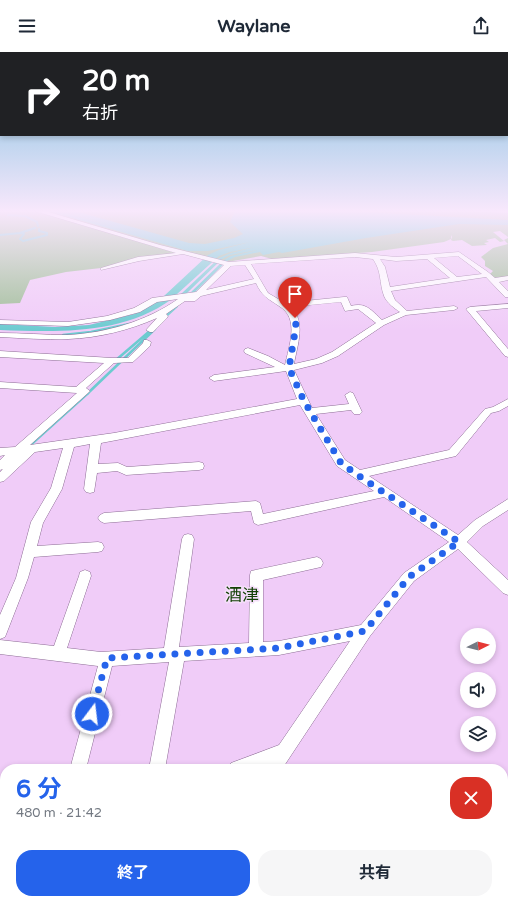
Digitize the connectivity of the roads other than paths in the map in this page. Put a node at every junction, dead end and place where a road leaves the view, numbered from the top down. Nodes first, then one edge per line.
1 (175, 251) edge
2 (186, 254) junction
3 (428, 256) junction
4 (375, 257) junction
5 (247, 263) junction
6 (227, 264) junction
7 (103, 270) dead end
8 (488, 275) junction
9 (508, 278) edge
10 (258, 280) junction
11 (456, 280) junction
12 (493, 281) junction
13 (386, 290) junction
14 (508, 294) edge
15 (195, 296) junction
16 (180, 302) junction
17 (283, 305) junction
18 (508, 306) edge
19 (454, 308) dead end
20 (405, 314) junction
21 (0, 322) edge
22 (381, 323) junction
23 (150, 330) dead end
24 (0, 335) edge
25 (147, 342) dead end
26 (248, 351) dead end
27 (0, 354) edge
28 (508, 354) edge
29 (112, 361) junction
30 (288, 370) junction
31 (214, 378) dead end
32 (0, 386) edge
33 (82, 391) junction
34 (350, 395) dead end
35 (304, 401) junction
36 (508, 402) edge
37 (310, 412) junction
38 (96, 440) junction
39 (70, 444) junction
40 (31, 450) junction
41 (17, 451) junction
42 (0, 452) edge
43 (0, 466) edge
44 (199, 466) dead end
45 (92, 469) junction
46 (359, 476) junction
47 (0, 478) edge
48 (90, 489) dead end
49 (384, 493) junction
50 (508, 504) edge
51 (104, 518) dead end
52 (188, 539) dead end
53 (459, 542) junction
54 (98, 547) dead end
55 (29, 552) junction
56 (317, 563) dead end
57 (85, 576) dead end
58 (508, 589) edge
59 (365, 631) junction
60 (0, 632) edge
61 (0, 647) edge
62 (256, 650) junction
63 (58, 654) junction
64 (174, 655) junction
65 (107, 658) junction
66 (286, 750) junction
67 (79, 764) edge
68 (158, 764) edge
69 (250, 764) edge
70 (276, 764) edge

1 - 2 street
2 - 6 street
2 - 7 street
3 - 4 street
3 - 8 street
3 - 11 street
4 - 5 street
4 - 13 street
5 - 6 street
5 - 10 street
6 - 15 street
8 - 11 street
8 - 12 street
9 - 12 street
10 - 15 street
10 - 17 street
11 - 13 street
12 - 14 street
13 - 20 street
15 - 16 street
15 - 21 street
16 - 23 street
16 - 24 street
17 - 22 street
17 - 30 street
18 - 28 street
19 - 20 street
20 - 22 street
22 - 30 street
25 - 29 street
26 - 30 street
27 - 29 street
29 - 33 street
30 - 31 street
30 - 35 street
32 - 33 street
33 - 41 street
34 - 37 street
35 - 37 street
35 - 38 street
36 - 46 street
37 - 46 street
38 - 39 street
38 - 45 street
39 - 40 street
39 - 55 street
40 - 41 street
40 - 47 street
41 - 42 street
41 - 43 street
44 - 45 street
45 - 48 street
46 - 49 street
49 - 51 street
49 - 53 street
50 - 53 street
52 - 64 street
53 - 58 street
53 - 59 street
54 - 55 street
55 - 60 street
56 - 62 street
57 - 63 street
59 - 62 street
59 - 66 street
61 - 63 street
62 - 64 street
63 - 65 street
64 - 65 street
64 - 68 street
65 - 67 street
66 - 69 street
66 - 70 street

